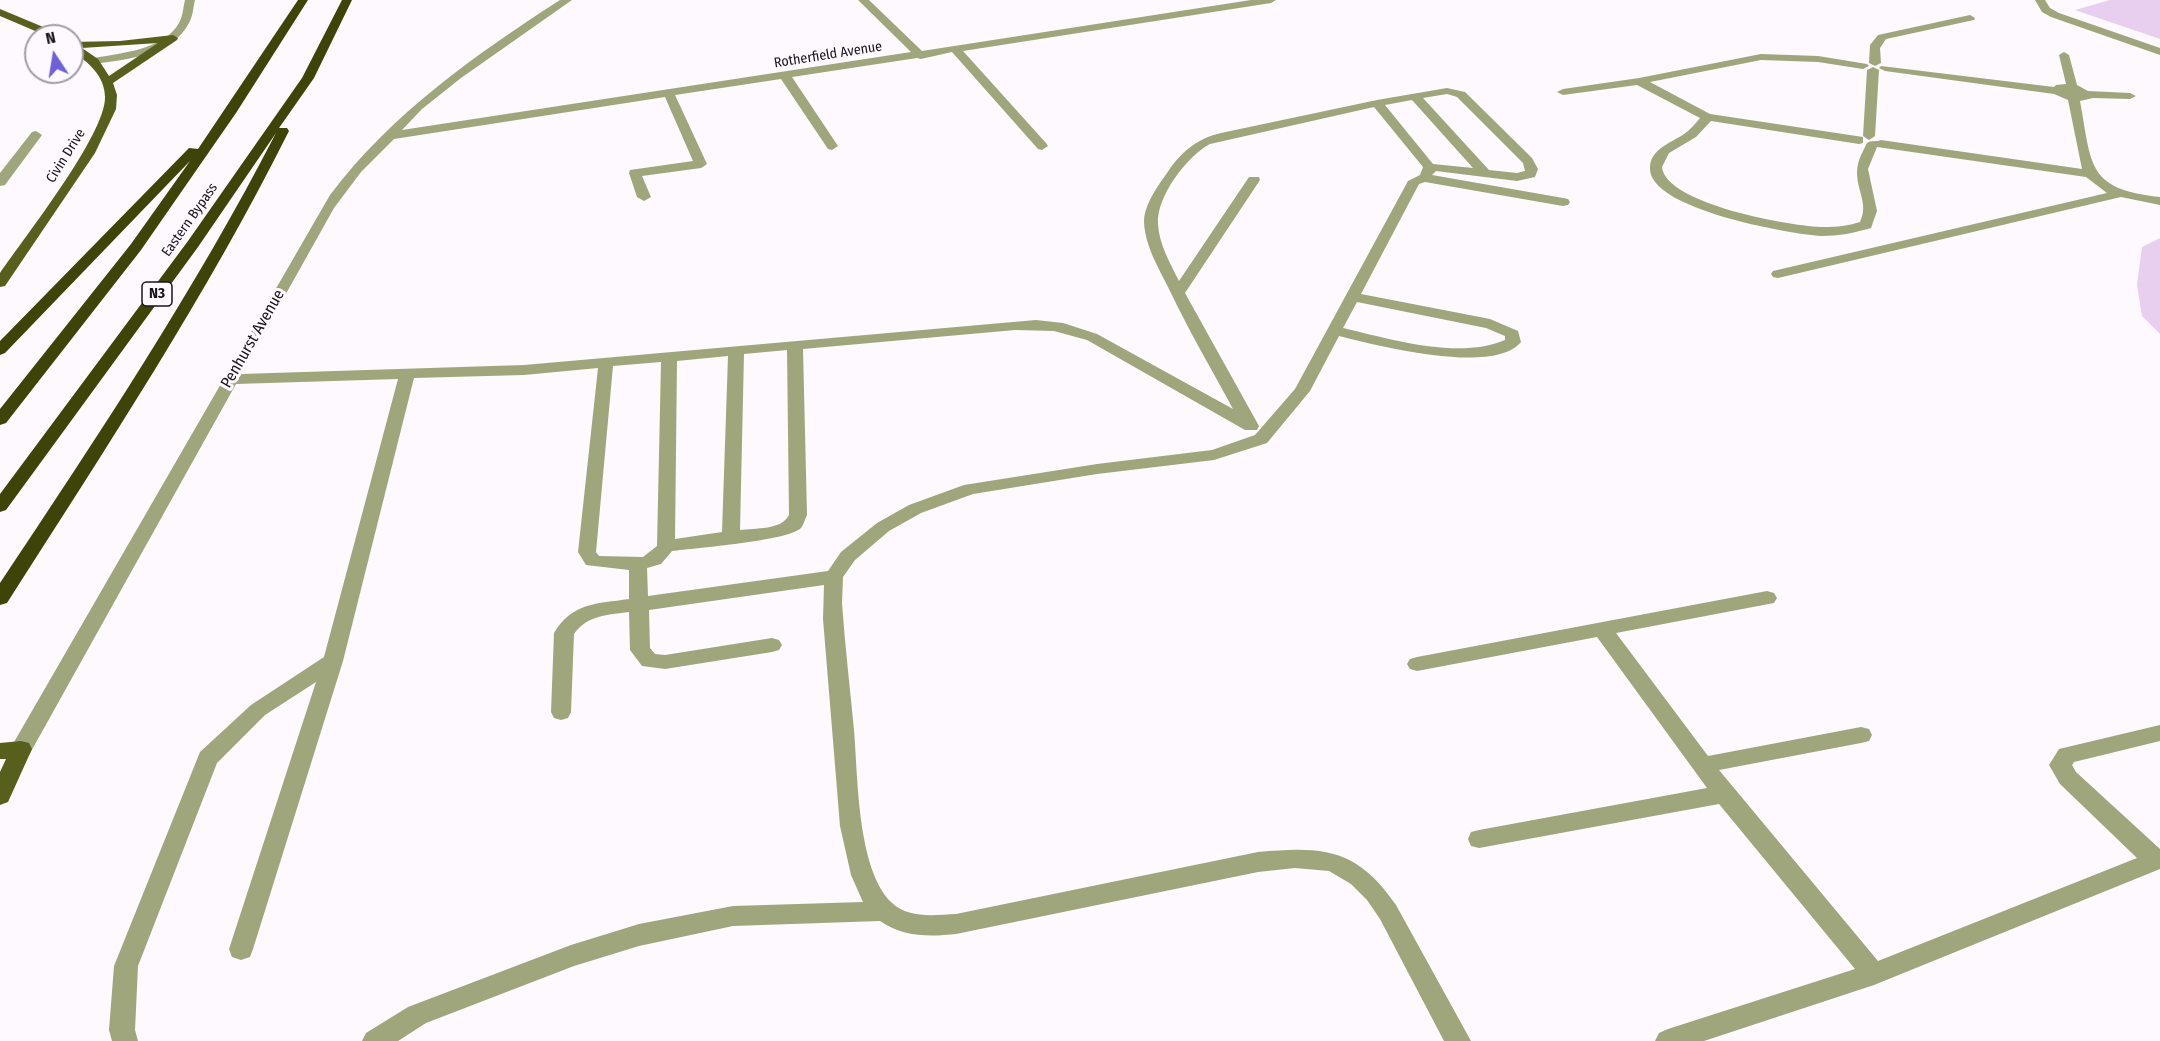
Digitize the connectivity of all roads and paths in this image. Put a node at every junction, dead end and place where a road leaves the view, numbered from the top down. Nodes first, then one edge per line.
1 (190, 0) edge
2 (303, 0) edge
3 (347, 0) edge
4 (567, 0) edge
5 (863, 0) edge
6 (1271, 0) edge
7 (2040, 0) edge
8 (3, 13) edge
9 (1970, 18) dead end
10 (28, 24) edge
11 (170, 40) junction
12 (84, 45) edge
13 (956, 50) junction
14 (2160, 52) edge
15 (84, 54) edge
16 (2064, 55) dead end
17 (921, 56) junction
18 (94, 61) junction
19 (1874, 67) junction
20 (785, 76) junction
21 (308, 78) junction
22 (1639, 81) junction
23 (107, 82) junction
24 (1563, 92) dead end
25 (2072, 92) junction
26 (669, 94) junction
27 (1415, 96) junction
28 (2130, 96) dead end
29 (1378, 104) junction
30 (230, 113) junction
31 (1708, 117) junction
32 (36, 135) dead end
33 (390, 136) junction
34 (1870, 141) junction
35 (832, 146) dead end
36 (1042, 146) dead end
37 (1428, 173) junction
38 (1485, 173) junction
39 (2090, 174) junction
40 (1254, 180) dead end
41 (0, 182) edge
42 (2123, 193) junction
43 (644, 197) dead end
44 (2160, 201) edge
45 (1563, 202) dead end
46 (1778, 274) dead end
47 (0, 283) edge
48 (1178, 293) junction
49 (1353, 297) junction
50 (1335, 331) junction
51 (795, 345) junction
52 (0, 350) edge
53 (736, 351) junction
54 (669, 357) junction
55 (606, 363) junction
56 (407, 374) junction
57 (230, 379) junction
58 (0, 420) edge
59 (1255, 432) junction
60 (0, 506) edge
61 (731, 537) junction
62 (666, 546) junction
63 (638, 563) junction
64 (834, 577) junction
65 (0, 598) edge
66 (1767, 598) dead end
67 (638, 604) junction
68 (1602, 629) junction
69 (772, 645) dead end
70 (333, 661) junction
71 (1417, 664) dead end
72 (561, 712) dead end
73 (2160, 733) edge
74 (1861, 735) dead end
75 (10, 750) edge
76 (1703, 765) junction
77 (1724, 794) junction
78 (0, 796) edge
79 (1479, 839) dead end
80 (2158, 860) edge
81 (884, 911) junction
82 (241, 949) dead end
83 (1874, 974) junction
84 (125, 1041) edge
85 (375, 1041) edge
86 (1458, 1041) edge
87 (1668, 1041) edge

1 - 11 street
2 - 30 highway, Eastern Bypass
3 - 21 highway, Eastern Bypass / N3
4 - 33 street, Penhurst Avenue
5 - 17 street
6 - 13 street, Rotherfield Avenue
7 - 14 street
8 - 10 main road
9 - 19 street
11 - 12 main road
11 - 18 street
11 - 23 main road
13 - 17 street, Rotherfield Avenue
13 - 36 street
15 - 18 main road, Civin Drive
16 - 25 street
17 - 20 street, Rotherfield Avenue
18 - 23 main road, Civin Drive
19 - 22 street
19 - 25 street
19 - 34 street
20 - 26 street, Rotherfield Avenue
20 - 35 street
21 - 60 highway, Eastern Bypass / N3
21 - 65 highway
22 - 24 street
22 - 31 street
23 - 47 main road, Civin Drive
25 - 28 street
25 - 39 street
26 - 33 street, Rotherfield Avenue
26 - 43 street
27 - 29 street
27 - 38 street
27 - 38 street
29 - 37 street
29 - 48 street
30 - 52 highway
30 - 58 highway, Eastern Bypass
31 - 34 street
31 - 34 street
32 - 41 street
33 - 57 street, Penhurst Avenue
34 - 39 street
37 - 38 street
37 - 45 street
37 - 49 street
39 - 42 street
40 - 48 street
42 - 44 street
42 - 46 street
48 - 59 street
49 - 50 street
49 - 50 street
50 - 59 street
51 - 53 street
51 - 59 street
51 - 61 street
53 - 54 street
53 - 61 street
54 - 55 street
54 - 62 street
55 - 56 street
55 - 63 street
56 - 57 street
56 - 70 street
57 - 75 street, Penhurst Avenue
59 - 64 street
61 - 62 street
62 - 63 street
63 - 67 street
64 - 67 street
64 - 81 street
66 - 68 street
67 - 69 street
67 - 72 street
68 - 71 street
68 - 76 street
70 - 82 street
70 - 84 street
73 - 80 street
74 - 76 street
75 - 78 main road
76 - 77 street
77 - 79 street
77 - 83 street
80 - 83 street
81 - 85 street
81 - 86 street
83 - 87 street

